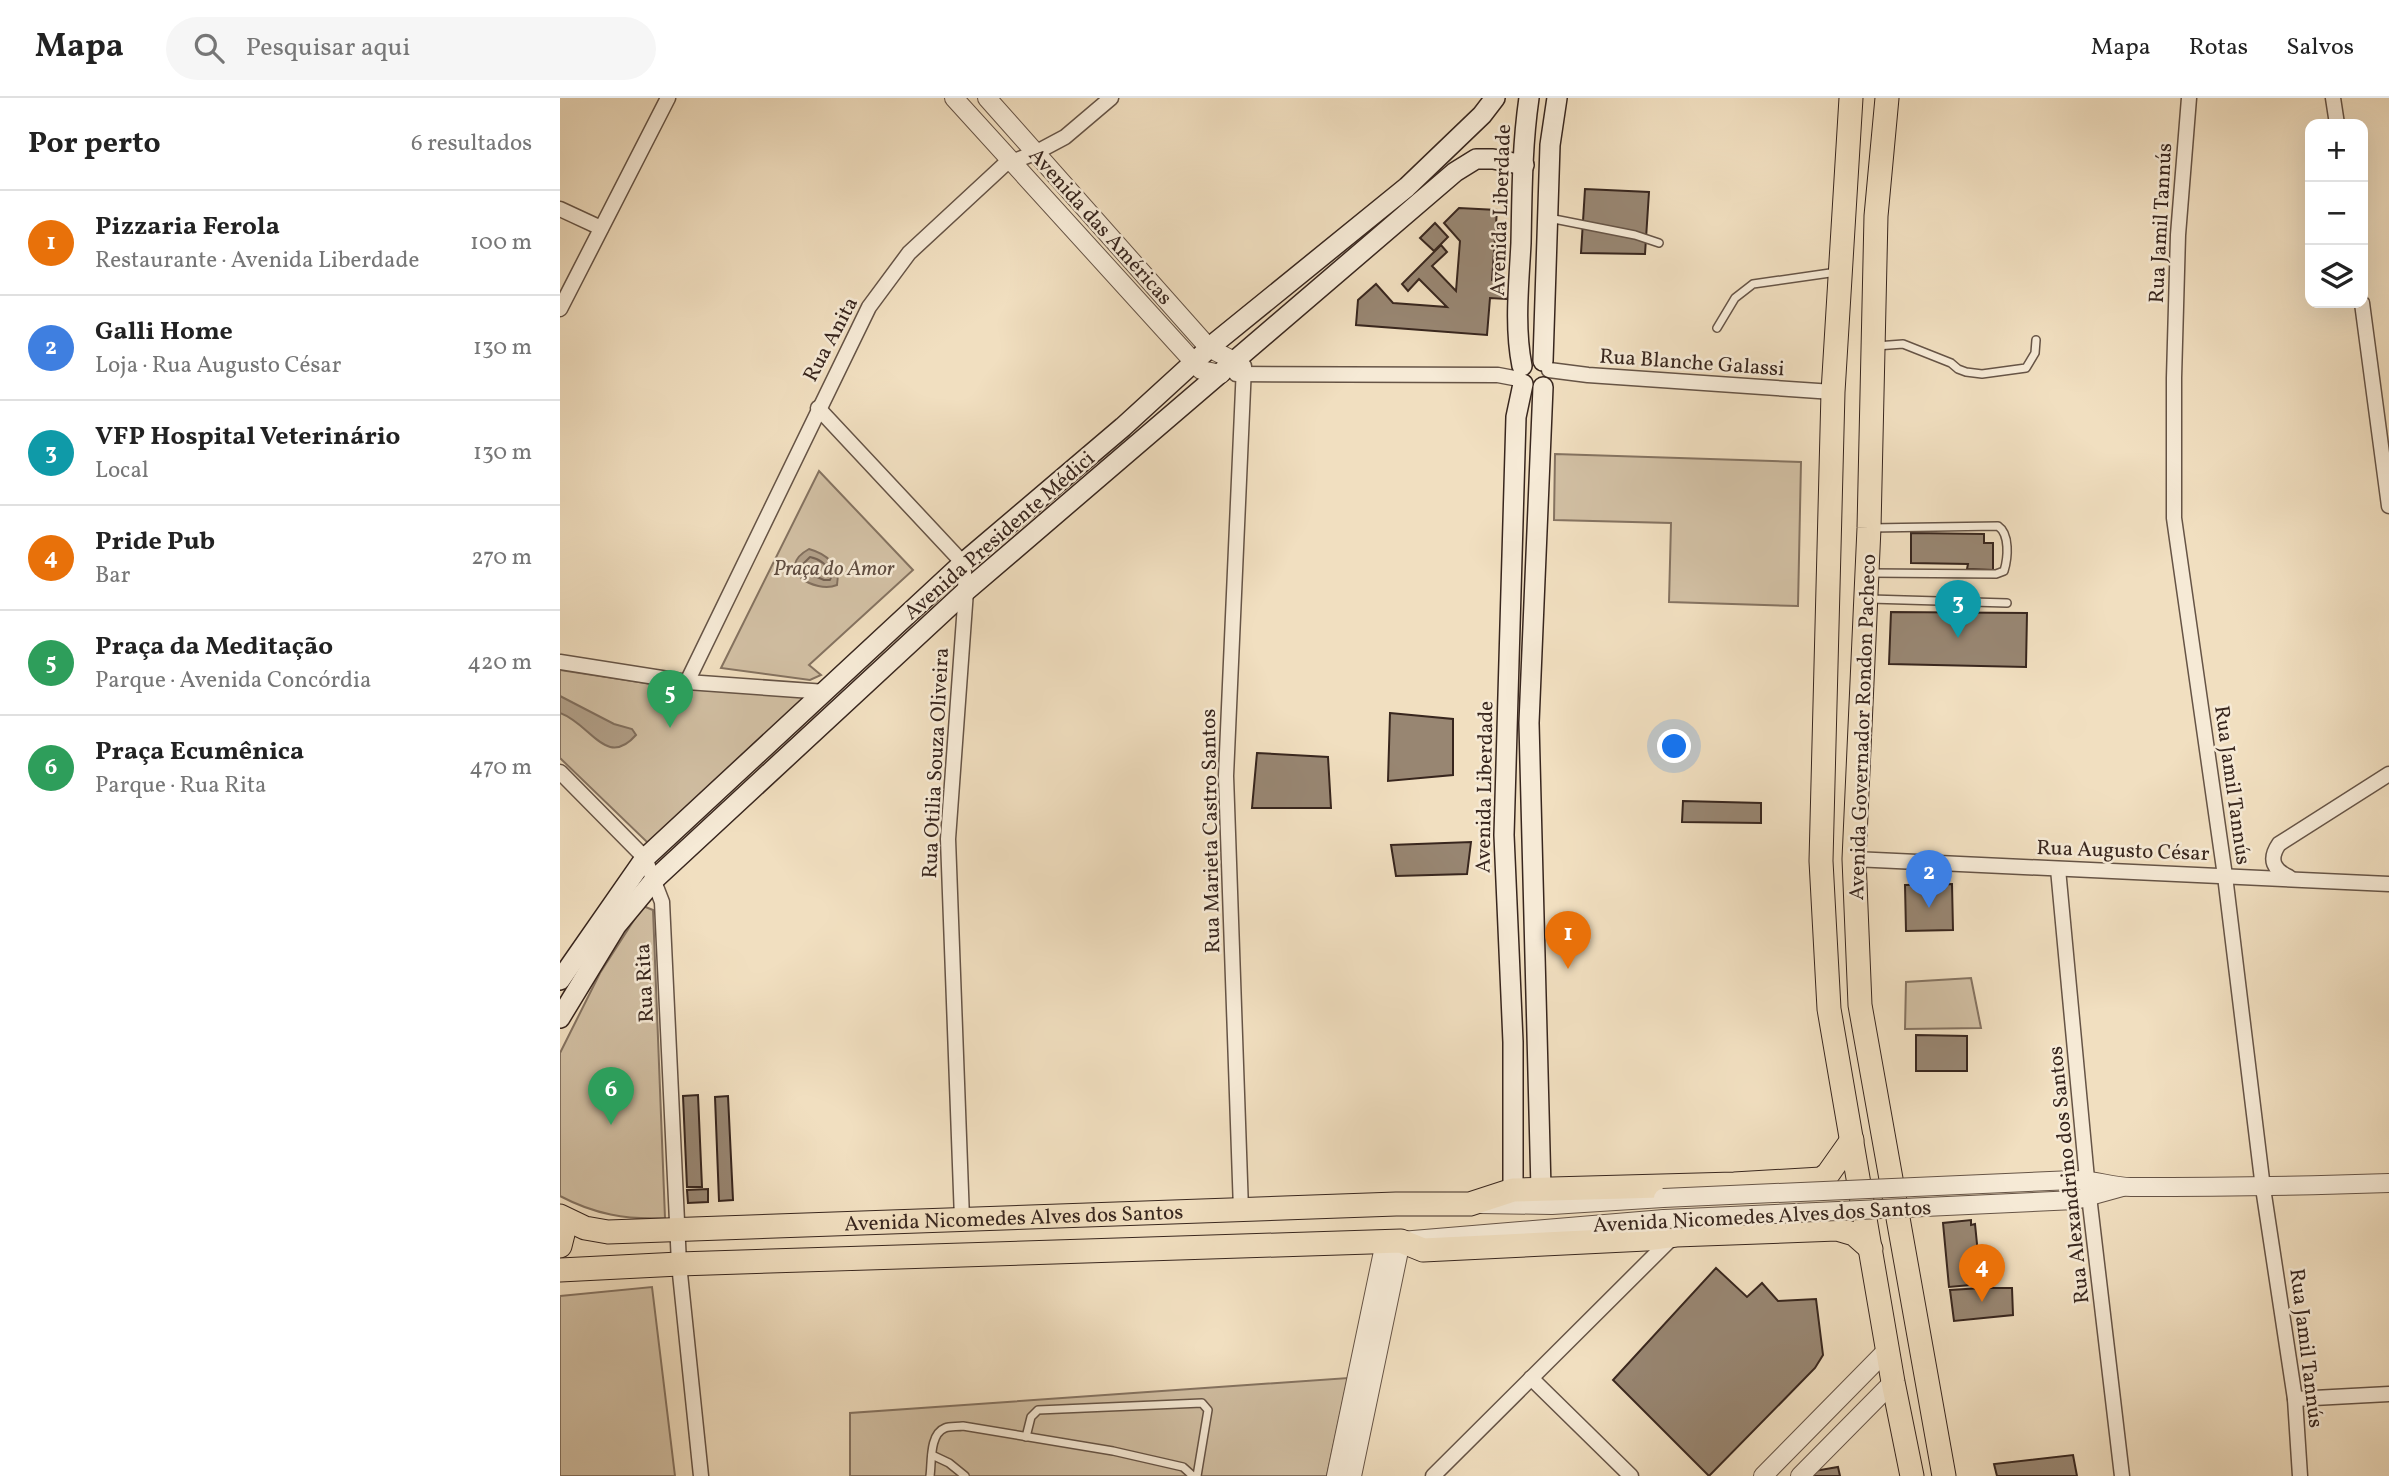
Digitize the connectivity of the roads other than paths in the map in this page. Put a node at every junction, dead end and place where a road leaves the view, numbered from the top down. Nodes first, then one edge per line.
1 (668, 98) edge
2 (954, 98) edge
3 (988, 98) edge
4 (1111, 98) edge
5 (1495, 98) edge
6 (1529, 98) edge
7 (1557, 98) edge
8 (1851, 98) edge
9 (1887, 98) edge
10 (2189, 98) edge
11 (2333, 98) edge
12 (2336, 119) edge
13 (1035, 153) junction
14 (1013, 162) junction
15 (1524, 165) junction
16 (560, 209) edge
17 (1549, 218) junction
18 (601, 228) junction
19 (1659, 243) dead end
20 (1841, 272) junction
21 (2363, 308) edge
22 (560, 309) edge
23 (1717, 328) dead end
24 (2036, 341) dead end
25 (1872, 346) junction
26 (1209, 348) junction
27 (1194, 363) junction
28 (1240, 369) junction
29 (1521, 375) junction
30 (1546, 375) junction
31 (1833, 392) junction
32 (818, 408) junction
33 (2388, 471) edge
34 (2389, 506) edge
35 (1869, 528) junction
36 (963, 563) junction
37 (1867, 572) junction
38 (966, 591) junction
39 (1866, 598) junction
40 (2007, 603) dead end
41 (560, 662) edge
42 (687, 682) junction
43 (826, 692) junction
44 (560, 772) edge
45 (2389, 774) edge
46 (645, 858) junction
47 (1854, 859) junction
48 (2058, 869) junction
49 (2225, 876) junction
50 (655, 878) junction
51 (2294, 879) junction
52 (2389, 884) edge
53 (1533, 890) junction
54 (1507, 891) junction
55 (560, 980) edge
56 (560, 1018) edge
57 (1852, 1140) junction
58 (2080, 1179) junction
59 (1773, 1182) junction
60 (2389, 1183) edge
61 (2122, 1187) junction
62 (2263, 1188) junction
63 (1541, 1189) junction
64 (1513, 1190) junction
65 (2083, 1199) junction
66 (1469, 1204) junction
67 (1241, 1210) junction
68 (560, 1216) edge
69 (962, 1219) junction
70 (1670, 1227) junction
71 (560, 1228) edge
72 (677, 1229) junction
73 (1773, 1231) junction
74 (1393, 1241) junction
75 (560, 1246) edge
76 (1871, 1249) junction
77 (679, 1264) junction
78 (560, 1270) edge
79 (1889, 1348) junction
80 (1531, 1378) junction
81 (1893, 1382) junction
82 (2389, 1394) edge
83 (2295, 1399) junction
84 (1026, 1437) junction
85 (1791, 1447) junction
86 (932, 1455) junction
87 (1805, 1471) edge
88 (701, 1476) edge
89 (930, 1476) edge
90 (965, 1476) edge
91 (1195, 1476) edge
92 (1336, 1476) edge
93 (1352, 1476) edge
94 (1433, 1476) edge
95 (1630, 1476) edge
96 (1763, 1476) edge
97 (1912, 1476) edge
98 (1944, 1476) edge
99 (2122, 1476) edge
100 (2300, 1476) edge

1 - 18 street
2 - 14 street, Avenida das Américas
3 - 13 street, Avenida das Américas
4 - 13 street, Rua Anita
5 - 26 main road, Avenida Presidente Médici
6 - 15 main road, Avenida Liberdade
7 - 17 main road, Avenida Liberdade
8 - 20 main road, Avenida Governador Rondon Pacheco
9 - 25 main road, Avenida Governador Rondon Pacheco
10 - 49 street, Rua Jamil Tannús
11 - 12 street
13 - 14 street, Rua Anita
13 - 26 street, Avenida das Américas
14 - 27 street, Avenida das Américas
14 - 32 street, Rua Anita
15 - 28 main road, Avenida Presidente Médici
15 - 29 main road, Avenida Liberdade
16 - 18 street
17 - 19 lane
17 - 30 main road, Avenida Liberdade
18 - 22 street
20 - 23 lane
20 - 31 main road, Avenida Governador Rondon Pacheco
21 - 33 street
24 - 25 lane
25 - 35 main road, Avenida Governador Rondon Pacheco
26 - 27 main road, Avenida Presidente Médici
26 - 28 street, Avenida das Américas
27 - 28 street, Avenida das Américas
27 - 36 main road, Avenida Presidente Médici
28 - 29 street
28 - 38 main road, Avenida Presidente Médici
28 - 67 street, Rua Marieta Castro Santos
29 - 30 main road
29 - 30 main road
29 - 54 main road, Avenida Liberdade
30 - 31 street, Rua Blanche Galassi
30 - 53 main road, Avenida Liberdade
31 - 57 main road, Avenida Governador Rondon Pacheco
32 - 36 street
32 - 42 street, Rua Anita
33 - 34 street
35 - 37 main road, Avenida Governador Rondon Pacheco
35 - 37 lane
36 - 38 street, Rua Otilia Souza Oliveira
36 - 43 main road, Avenida Presidente Médici
37 - 39 main road, Avenida Governador Rondon Pacheco
38 - 50 main road, Avenida Presidente Médici
38 - 69 street, Rua Otilia Souza Oliveira
39 - 40 lane
39 - 47 main road, Avenida Governador Rondon Pacheco
41 - 42 street
42 - 43 street
43 - 46 main road, Avenida Presidente Médici
44 - 46 street, Rua Rita
45 - 51 street
46 - 50 street, Rua Rita
46 - 55 main road, Avenida Presidente Médici
47 - 48 street, Rua Augusto César
47 - 98 main road, Avenida Governador Rondon Pacheco
48 - 49 street, Rua Augusto César
48 - 58 street, Rua Alexandrino dos Santos
49 - 51 street, Rua Augusto César
49 - 62 street, Rua Jamil Tannús
50 - 56 main road, Avenida Presidente Médici
50 - 72 street, Rua Rita
51 - 52 street, Rua Augusto César
53 - 54 main road
53 - 63 main road, Avenida Liberdade
54 - 64 main road, Avenida Liberdade
57 - 59 main road, Avenida Nicomedes Alves dos Santos
57 - 76 main road, Avenida Governador Rondon Pacheco
58 - 61 street, Avenida Nicomedes Alves dos Santos
58 - 65 street, Rua Alexandrino dos Santos
58 - 66 street, Avenida Nicomedes Alves dos Santos, bridge
59 - 63 main road, Avenida Nicomedes Alves dos Santos
59 - 73 main road
60 - 62 street, Avenida Nicomedes Alves dos Santos
61 - 62 street, Avenida Nicomedes Alves dos Santos
61 - 65 street, Avenida Nicomedes Alves dos Santos
62 - 83 street, Rua Jamil Tannús
63 - 64 main road, Avenida Nicomedes Alves dos Santos
64 - 66 main road, Avenida Nicomedes Alves dos Santos
65 - 70 street, Avenida Nicomedes Alves dos Santos, bridge
65 - 99 street, Rua Alexandrino dos Santos
66 - 67 main road, Avenida Nicomedes Alves dos Santos
67 - 69 main road, Avenida Nicomedes Alves dos Santos
68 - 72 main road, Avenida Nicomedes Alves dos Santos
69 - 72 main road, Avenida Nicomedes Alves dos Santos
70 - 73 main road, Avenida Nicomedes Alves dos Santos
70 - 74 main road, Avenida Nicomedes Alves dos Santos
70 - 80 street
71 - 75 main road
72 - 77 street, Rua Rita
73 - 76 main road, Avenida Nicomedes Alves dos Santos
74 - 77 main road, Avenida Nicomedes Alves dos Santos
74 - 92 street
74 - 93 street
76 - 79 main road, Avenida Governador Rondon Pacheco
77 - 78 main road, Avenida Nicomedes Alves dos Santos
77 - 88 street, Rua Rita
79 - 81 main road, Avenida Governador Rondon Pacheco
79 - 85 street
80 - 94 street
80 - 95 street
81 - 87 street
81 - 97 main road, Avenida Governador Rondon Pacheco
82 - 83 street
83 - 100 street, Rua Jamil Tannús
84 - 86 lane
84 - 91 lane
84 - 91 lane
85 - 87 street
85 - 96 street
86 - 89 lane
86 - 90 lane

